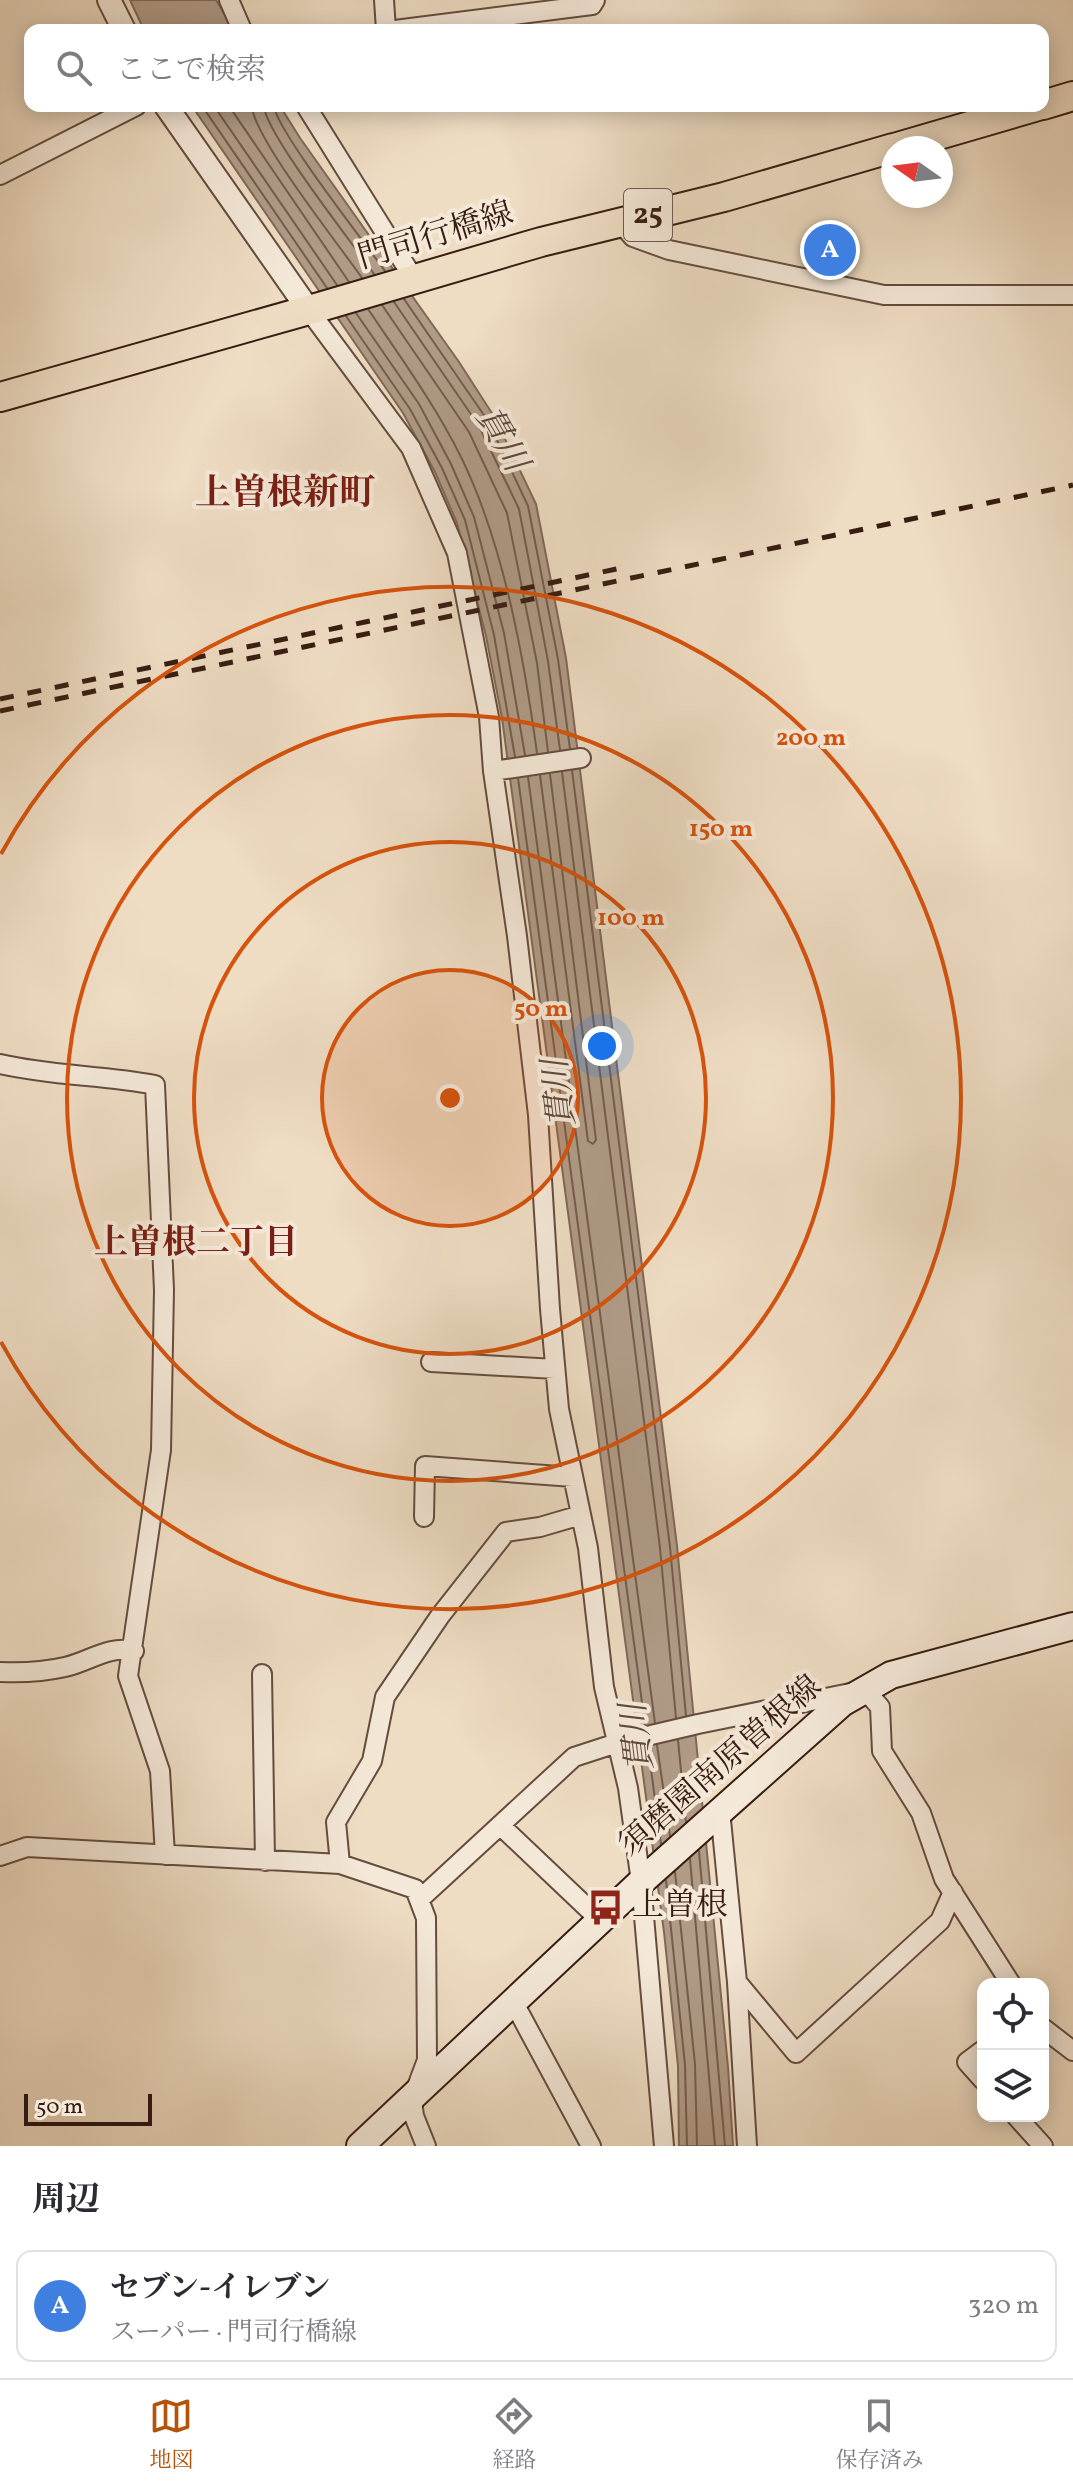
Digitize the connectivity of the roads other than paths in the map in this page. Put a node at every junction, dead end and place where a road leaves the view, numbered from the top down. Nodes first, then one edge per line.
1 (109, 0) edge
2 (229, 0) edge
3 (384, 0) edge
4 (595, 0) edge
5 (121, 24) edge
6 (239, 24) edge
7 (386, 24) edge
8 (442, 24) edge
9 (1073, 96) edge
10 (1049, 103) edge
11 (124, 112) edge
12 (170, 112) edge
13 (309, 112) edge
14 (1017, 112) edge
15 (934, 136) edge
16 (881, 151) edge
17 (0, 175) edge
18 (621, 223) junction
19 (408, 281) junction
20 (1073, 295) edge
21 (316, 308) junction
22 (0, 397) edge
23 (581, 758) dead end
24 (497, 770) junction
25 (0, 1064) edge
26 (431, 1362) dead end
27 (555, 1369) junction
28 (573, 1477) junction
29 (581, 1515) junction
30 (424, 1517) dead end
31 (1073, 1626) edge
32 (134, 1651) junction
33 (0, 1672) edge
34 (262, 1674) dead end
35 (865, 1690) junction
36 (623, 1742) junction
37 (716, 1814) junction
38 (500, 1825) junction
39 (165, 1855) junction
40 (0, 1856) edge
41 (265, 1861) junction
42 (340, 1864) junction
43 (644, 1880) junction
44 (953, 1892) junction
45 (420, 1899) junction
46 (600, 1920) junction
47 (1007, 1978) edge
48 (737, 1982) junction
49 (514, 2003) junction
50 (1049, 2033) edge
51 (1073, 2051) edge
52 (977, 2054) edge
53 (977, 2073) edge
54 (412, 2100) junction
55 (1021, 2122) edge
56 (360, 2146) edge
57 (426, 2146) edge
58 (591, 2146) edge
59 (664, 2146) edge
60 (747, 2146) edge
61 (1043, 2146) edge

1 - 5 street
2 - 6 street
3 - 7 street
4 - 8 street
9 - 10 main road, 門司行橋線 / 25
11 - 17 street
12 - 21 street
13 - 19 street
14 - 15 main road, 門司行橋線 / 25
16 - 18 main road, 門司行橋線 / 25
18 - 19 main road, 門司行橋線 / 25
18 - 20 street
19 - 21 main road, 門司行橋線 / 25
21 - 22 main road, 門司行橋線 / 25
21 - 24 street
23 - 24 street
24 - 27 street
25 - 32 street
26 - 27 street
27 - 28 street
28 - 29 street
28 - 30 street
29 - 36 street
29 - 42 street
31 - 35 main road, 須磨園南原曽根線
32 - 33 street
32 - 39 street
34 - 41 street
35 - 36 street
35 - 37 main road, 須磨園南原曽根線
35 - 44 street
36 - 38 street
36 - 43 street
37 - 43 main road, 須磨園南原曽根線
37 - 48 street
38 - 45 street
38 - 46 street
39 - 40 street
39 - 41 street
41 - 42 street
42 - 45 street
43 - 46 main road, 須磨園南原曽根線
43 - 59 street
44 - 47 street
44 - 48 street
45 - 54 street
46 - 49 main road, 須磨園南原曽根線
48 - 60 street
49 - 54 main road, 須磨園南原曽根線
49 - 58 street
50 - 51 street
52 - 53 street
54 - 56 main road, 須磨園南原曽根線
54 - 57 street
55 - 61 street

